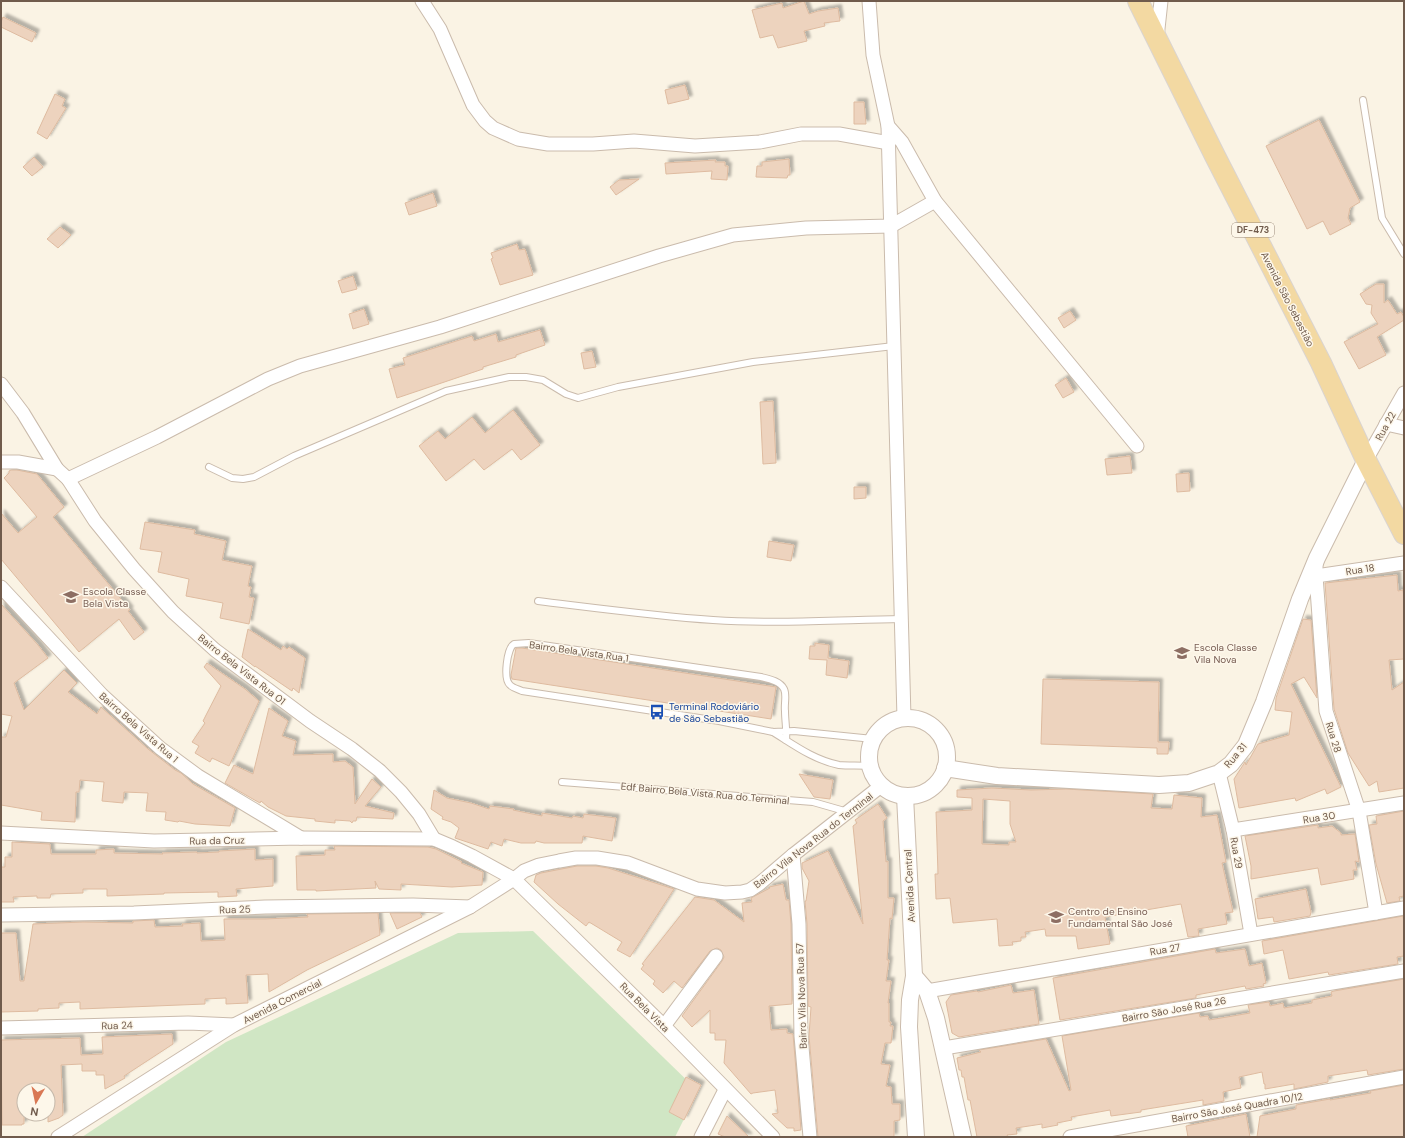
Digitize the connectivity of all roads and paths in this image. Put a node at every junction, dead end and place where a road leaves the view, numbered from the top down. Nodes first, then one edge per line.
1 (422, 1) edge
2 (869, 1) edge
3 (1138, 1) edge
4 (1161, 1) edge
5 (1157, 40) junction
6 (1363, 100) dead end
7 (888, 126) junction
8 (889, 143) junction
9 (935, 201) junction
10 (891, 226) junction
11 (1404, 254) edge
12 (894, 346) junction
13 (1, 384) edge
14 (1404, 393) edge
15 (1386, 424) junction
16 (1404, 428) edge
17 (1137, 446) dead end
18 (1366, 460) junction
19 (1, 462) edge
20 (209, 467) dead end
21 (57, 469) junction
22 (68, 479) junction
23 (1404, 534) edge
24 (1317, 558) junction
25 (1404, 563) edge
26 (1316, 576) junction
27 (1, 587) edge
28 (538, 601) dead end
29 (901, 619) junction
30 (904, 718) junction
31 (787, 731) junction
32 (773, 732) junction
33 (873, 739) junction
34 (786, 740) junction
35 (870, 766) junction
36 (945, 768) junction
37 (1219, 773) junction
38 (562, 782) dead end
39 (881, 786) junction
40 (904, 796) junction
41 (1404, 803) edge
42 (1359, 810) junction
43 (848, 812) junction
44 (1233, 830) junction
45 (1, 833) edge
46 (301, 838) junction
47 (434, 839) junction
48 (793, 855) junction
49 (514, 879) junction
50 (470, 907) junction
51 (1404, 908) edge
52 (1376, 913) junction
53 (1, 915) edge
54 (1251, 934) junction
55 (716, 956) dead end
56 (1404, 970) edge
57 (914, 976) junction
58 (927, 991) junction
59 (234, 1025) junction
60 (664, 1026) junction
61 (1, 1028) edge
62 (944, 1048) junction
63 (1404, 1077) edge
64 (726, 1090) junction
65 (58, 1137) edge
66 (701, 1137) edge
67 (773, 1137) edge
68 (810, 1137) edge
69 (916, 1137) edge
70 (963, 1137) edge
71 (1070, 1137) edge

1 - 8 street
2 - 7 street
3 - 5 main road, Avenida São Sebastião / DF-473
4 - 5 street
5 - 18 main road, Avenida São Sebastião / DF-473
6 - 11 lane
7 - 8 street
7 - 9 street
8 - 10 street
9 - 10 street
9 - 17 street
10 - 12 street
10 - 22 street
12 - 20 lane
12 - 29 street
13 - 21 street
14 - 15 street, Rua 22
15 - 16 street
15 - 18 street, Rua 22
18 - 23 main road, Avenida São Sebastião / DF-473
18 - 24 street, Rua 31
19 - 21 street
21 - 22 street, Bairro Bela Vista Rua 01
22 - 47 street, Bairro Bela Vista Rua 01
24 - 26 street, Rua 28
24 - 37 street, Rua 31
25 - 26 street, Rua 18
26 - 42 street, Rua 28
27 - 46 street, Bairro Bela Vista Rua 1
28 - 29 lane
29 - 30 street
30 - 33 street
30 - 36 street
31 - 32 lane
31 - 32 lane, Bairro Bela Vista Rua 1
31 - 33 lane
31 - 34 lane
32 - 34 lane
33 - 35 street
34 - 35 lane
35 - 39 street
36 - 37 street, Rua 31
36 - 40 street
37 - 44 street, Rua 29
38 - 43 lane, Edf Bairro Bela Vista Rua do Terminal
39 - 40 street
39 - 43 street, Bairro Vila Nova Rua do Terminal
40 - 57 street, Avenida Central
41 - 42 street, Rua 30
42 - 44 street, Rua 30
42 - 52 street, Rua 28
43 - 48 street, Bairro Vila Nova Rua do Terminal
44 - 54 street, Rua 29
45 - 46 street, Rua da Cruz
46 - 47 street, Rua da Cruz
47 - 49 street, Rua Bela Vista
48 - 49 street, Bairro Vila Nova Rua do Terminal
48 - 68 street, Bairro Vila Nova Rua 57
49 - 50 street, Avenida Comercial
49 - 60 street, Rua Bela Vista
50 - 53 street, Rua 25
50 - 59 street, Avenida Comercial
51 - 52 street, Rua 27
52 - 54 street, Rua 27
54 - 58 street, Rua 27
55 - 60 street
56 - 62 street, Bairro São José Rua 26
57 - 58 street
57 - 69 street, Avenida Central
58 - 62 street
59 - 61 street, Rua 24
59 - 65 street, Avenida Comercial
60 - 64 street, Rua Bela Vista
62 - 70 street
63 - 71 street, Bairro São José Quadra 10/12
64 - 66 street
64 - 67 street, Rua Bela Vista

